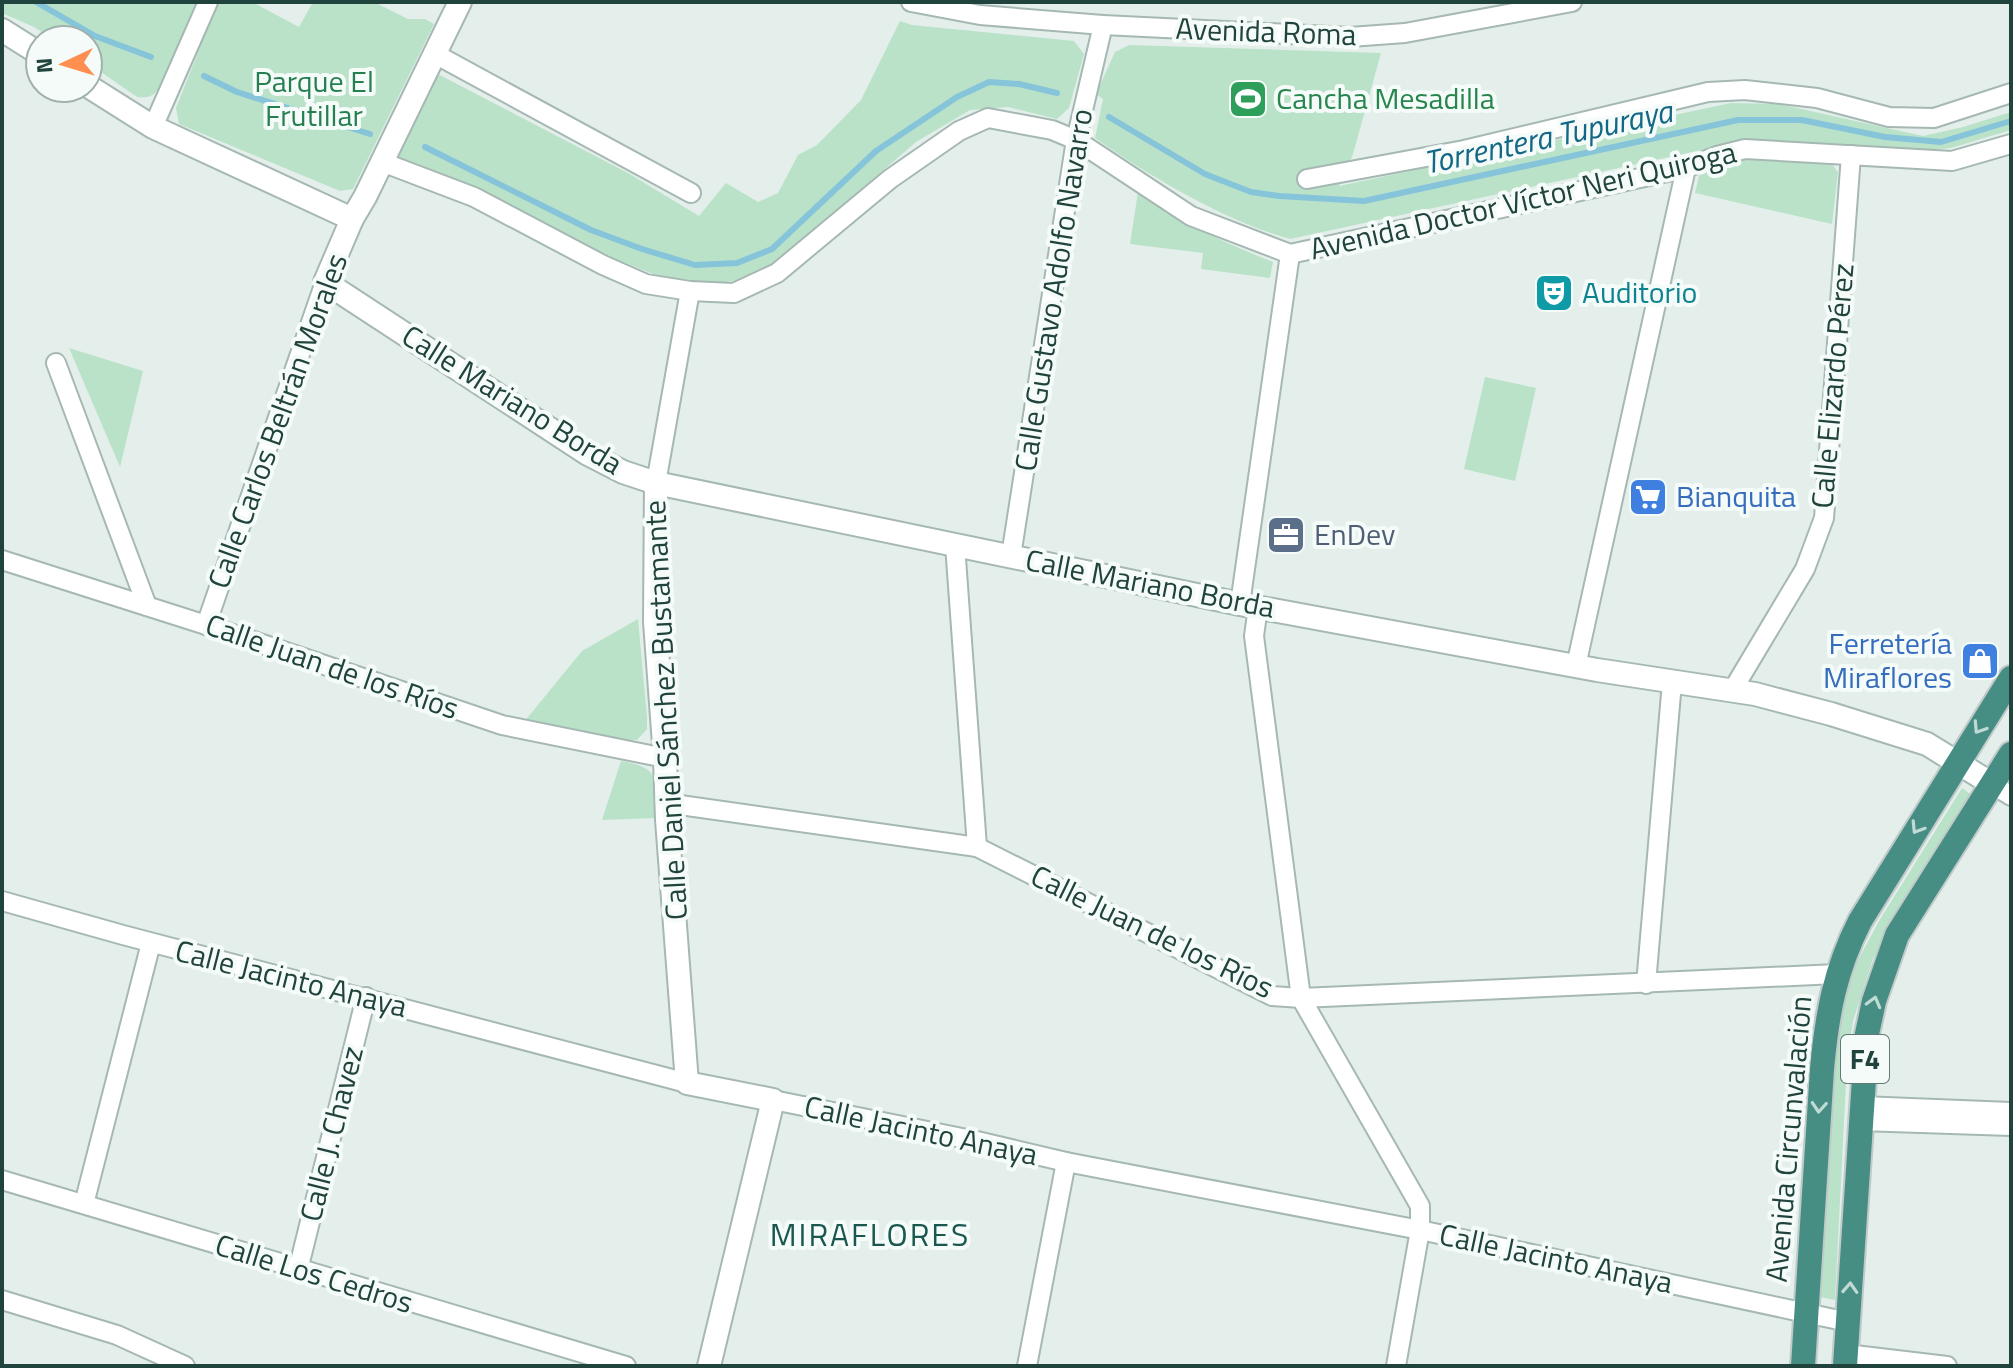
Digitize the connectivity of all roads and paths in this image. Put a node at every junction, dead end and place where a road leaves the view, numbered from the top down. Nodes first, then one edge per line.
1 (208, 2) edge
2 (460, 2) edge
3 (911, 2) edge
4 (1572, 2) edge
5 (1103, 25) junction
6 (2, 30) edge
7 (24, 44) edge
8 (435, 54) junction
9 (2011, 93) edge
10 (104, 96) edge
11 (153, 127) junction
12 (1076, 140) junction
13 (2011, 144) edge
14 (1851, 155) junction
15 (382, 162) junction
16 (1686, 168) junction
17 (1307, 179) dead end
18 (691, 193) dead end
19 (352, 219) junction
20 (1290, 254) junction
21 (325, 282) junction
22 (690, 291) junction
23 (56, 363) dead end
24 (656, 483) junction
25 (955, 545) junction
26 (1011, 556) junction
27 (2, 560) edge
28 (1249, 605) junction
29 (147, 606) junction
30 (206, 625) junction
31 (1576, 666) junction
32 (2011, 678) edge
33 (1672, 682) junction
34 (1732, 691) junction
35 (2011, 754) edge
36 (665, 758) junction
37 (1958, 761) junction
38 (2001, 790) edge
39 (666, 803) junction
40 (977, 847) junction
41 (2, 901) edge
42 (151, 943) junction
43 (1837, 974) junction
44 (1646, 984) junction
45 (366, 997) junction
46 (1301, 998) junction
47 (687, 1083) junction
48 (773, 1100) junction
49 (2011, 1112) edge
50 (1860, 1114) junction
51 (2011, 1126) edge
52 (1066, 1162) junction
53 (2, 1180) edge
54 (84, 1204) junction
55 (1420, 1230) junction
56 (298, 1270) junction
57 (2, 1300) edge
58 (1807, 1314) junction
59 (1848, 1322) junction
60 (580, 1360) edge
61 (1845, 1360) edge
62 (185, 1366) edge
63 (626, 1366) edge
64 (709, 1366) edge
65 (1027, 1366) edge
66 (1396, 1366) edge
67 (1803, 1366) edge
68 (1947, 1366) edge

1 - 11 street
2 - 8 street, Calle Carlos Beltrán Morales
3 - 5 street, Avenida Roma
4 - 5 street, Avenida Roma
5 - 12 street, Calle Gustavo Adolfo Navarro
6 - 7 street
8 - 15 street, Calle Carlos Beltrán Morales
8 - 18 street
9 - 17 street, Avenida Doctor Víctor Neri Quiroga
10 - 11 street
11 - 19 street
12 - 20 street, Avenida Doctor Víctor Neri Quiroga
12 - 22 street, Avenida Doctor Víctor Neri Quiroga
12 - 26 street, Calle Gustavo Adolfo Navarro
13 - 14 street, Avenida Doctor Víctor Neri Quiroga
14 - 16 street, Avenida Doctor Víctor Neri Quiroga
14 - 34 street, Calle Elizardo Pérez
15 - 19 street, Calle Carlos Beltrán Morales
15 - 22 street, Avenida Doctor Víctor Neri Quiroga
16 - 20 street, Avenida Doctor Víctor Neri Quiroga
16 - 31 street
19 - 21 street, Calle Carlos Beltrán Morales
20 - 28 street
21 - 24 street, Calle Mariano Borda
21 - 30 street, Calle Carlos Beltrán Morales
22 - 24 street, Calle Daniel Sánchez Bustamante
23 - 29 street
24 - 25 street, Calle Mariano Borda
24 - 36 street, Calle Daniel Sánchez Bustamante
25 - 26 street, Calle Mariano Borda
25 - 40 street
26 - 28 street, Calle Mariano Borda
27 - 29 street, Calle Juan de los Ríos
28 - 31 street, Calle Mariano Borda
28 - 46 street
29 - 30 street, Calle Juan de los Ríos
30 - 36 street, Calle Juan de los Ríos
31 - 33 street, Calle Mariano Borda
32 -> 37 highway, Avenida Circunvalación / F4
33 - 34 street, Calle Mariano Borda
33 - 44 street
34 - 37 street, Calle Mariano Borda
35 - 38 highway, F4
36 - 39 street, Calle Daniel Sánchez Bustamante
37 - 38 street, Calle Mariano Borda
37 -> 43 highway, Avenida Circunvalación / F4
50 -> 38 highway, F4
39 - 40 street, Calle Juan de los Ríos
39 - 47 street, Calle Daniel Sánchez Bustamante
40 - 46 street, Calle Juan de los Ríos
41 - 42 street, Calle Jacinto Anaya
42 - 45 street, Calle Jacinto Anaya
42 - 54 street
43 - 44 street, Calle Juan de los Ríos
43 -> 58 highway, Avenida Circunvalación / F4
44 - 46 street, Calle Juan de los Ríos
45 - 47 street, Calle Jacinto Anaya
45 - 56 street, Calle J. Chavez
46 - 55 street
47 - 48 street, Calle Jacinto Anaya
48 - 52 street, Calle Jacinto Anaya
48 - 64 street
49 - 50 street
50 - 51 street
59 -> 50 highway, F4
52 - 55 street, Calle Jacinto Anaya
52 - 65 street
53 - 54 street, Calle Los Cedros
54 - 56 street, Calle Los Cedros
55 - 58 street, Calle Jacinto Anaya
55 - 66 street
56 - 60 street, Calle Los Cedros
57 - 62 street
58 - 59 street, Calle Jacinto Anaya
58 - 67 highway, Avenida Circunvalación / F4
59 - 61 highway, F4
60 - 63 street, Calle Los Cedros
61 - 68 street

